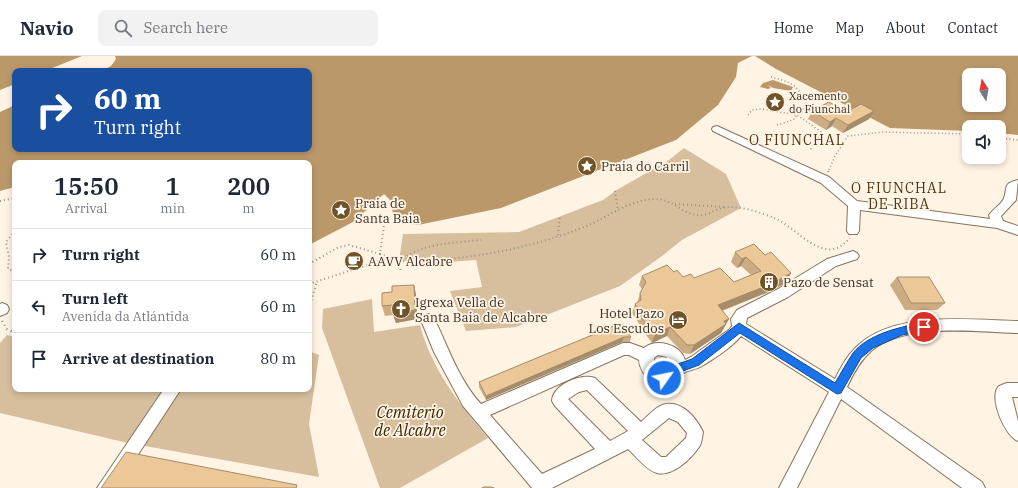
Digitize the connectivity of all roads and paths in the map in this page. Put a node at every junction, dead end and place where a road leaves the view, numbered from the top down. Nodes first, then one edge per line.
1 (771, 77) dead end
2 (807, 107) junction
3 (821, 107) edge
4 (817, 113) edge
5 (748, 115) dead end
6 (797, 115) junction
7 (777, 125) dead end
8 (717, 129) dead end
9 (962, 134) edge
10 (1006, 139) edge
11 (1018, 140) edge
12 (810, 151) dead end
13 (825, 180) junction
14 (1018, 184) edge
15 (615, 191) dead end
16 (12, 199) edge
17 (0, 201) edge
18 (673, 204) junction
19 (854, 205) junction
20 (727, 207) junction
21 (618, 211) junction
22 (560, 216) dead end
23 (998, 224) junction
24 (384, 226) dead end
25 (853, 231) joint
26 (1018, 231) edge
27 (12, 235) edge
28 (558, 235) junction
29 (481, 240) dead end
30 (380, 254) junction
31 (853, 256) dead end
32 (390, 258) junction
33 (399, 261) junction
34 (312, 262) edge
35 (12, 270) edge
36 (401, 271) dead end
37 (317, 282) junction
38 (312, 283) edge
39 (312, 298) edge
40 (428, 320) dead end
41 (739, 327) junction
42 (1018, 327) edge
43 (646, 356) junction
44 (679, 368) junction
45 (837, 389) junction
46 (1018, 390) edge
47 (171, 392) edge
48 (479, 414) junction
49 (1018, 433) edge
50 (608, 451) junction
51 (542, 487) edge
52 (106, 488) edge
53 (788, 488) edge
54 (976, 488) edge

1 - 2 path
2 - 3 path
2 - 4 path
2 - 6 path
5 - 6 path
6 - 7 path
6 - 12 path
8 - 13 street
9 - 13 path
10 - 11 path
13 - 19 street
14 - 23 street
15 - 21 path
16 - 17 path
18 - 20 path
18 - 20 path
18 - 21 path
19 - 23 street
19 - 25 street
20 - 25 path
21 - 28 path
22 - 28 path
23 - 26 street
24 - 30 path
27 - 35 path
28 - 33 path
29 - 33 path
30 - 32 path
30 - 34 path
31 - 41 street
32 - 33 path
32 - 37 path
33 - 36 path
37 - 38 path
37 - 39 path
40 - 48 street
41 - 44 street
41 - 45 street
42 - 45 street
43 - 44 street
43 - 44 street
43 - 48 street
45 - 53 street
45 - 54 street
46 - 49 street
47 - 52 street
48 - 51 street
50 - 50 street
50 - 51 street

